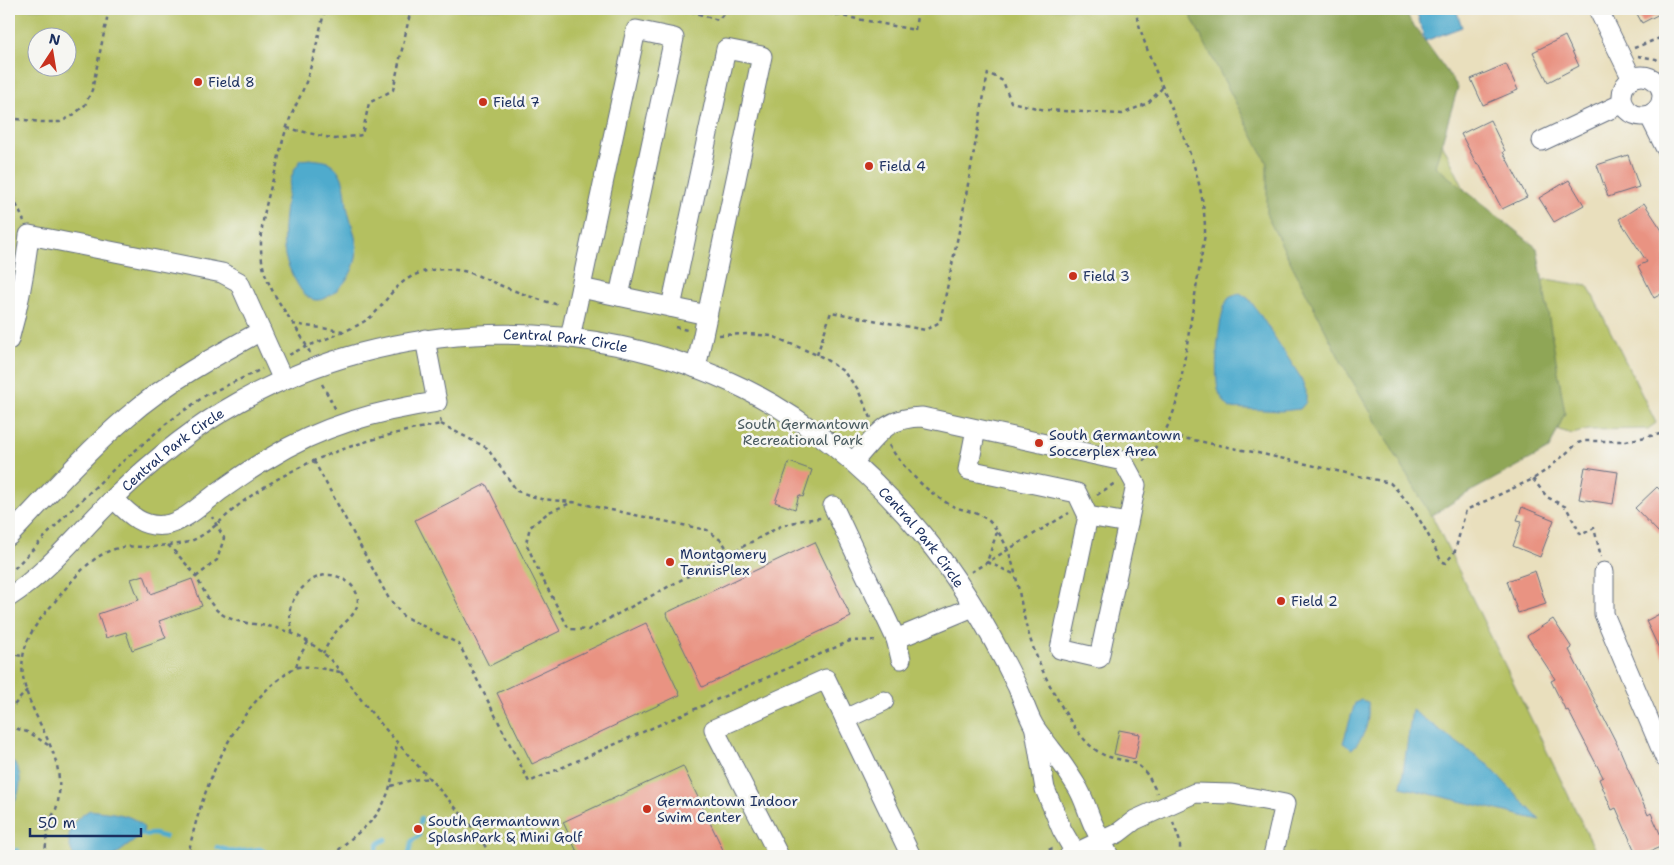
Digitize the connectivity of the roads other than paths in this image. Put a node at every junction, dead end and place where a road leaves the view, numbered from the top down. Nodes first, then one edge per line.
1 (1598, 9) edge
2 (1632, 79) junction
3 (1622, 103) junction
4 (1649, 115) junction
5 (1542, 141) dead end
6 (1665, 147) edge
7 (581, 288) junction
8 (619, 296) junction
9 (707, 315) junction
10 (669, 316) junction
11 (261, 331) junction
12 (570, 338) junction
13 (9, 340) edge
14 (425, 340) junction
15 (696, 368) junction
16 (283, 380) junction
17 (976, 429) junction
18 (853, 462) junction
19 (114, 499) junction
20 (1085, 510) junction
21 (835, 511) road end
22 (1128, 523) junction
23 (9, 536) edge
24 (1604, 572) road end
25 (9, 597) edge
26 (973, 607) junction
27 (896, 639) junction
28 (901, 659) dead end
29 (884, 701) dead end
30 (845, 719) junction
31 (1034, 726) junction
32 (1665, 758) edge
33 (1105, 849) edge
34 (1074, 855) edge
35 (779, 856) edge
36 (910, 856) edge
37 (1273, 856) edge

1 - 2 street
2 - 3 street
2 - 4 street
3 - 4 street
3 - 5 street
4 - 6 street
7 - 8 street
7 - 8 street
7 - 12 street
8 - 10 street
9 - 10 street
9 - 10 street
9 - 15 street
11 - 13 street
11 - 16 street
11 - 23 street
12 - 14 street, Central Park Circle
12 - 15 street, Central Park Circle
14 - 16 street, Central Park Circle
14 - 19 street
15 - 18 street, Central Park Circle
16 - 19 street, Central Park Circle
17 - 18 street
17 - 20 street
17 - 22 street
18 - 26 street, Central Park Circle
19 - 25 street, Central Park Circle
20 - 22 street
20 - 22 street
21 - 27 street
24 - 32 street
26 - 27 street
26 - 31 street, Central Park Circle
27 - 28 street
29 - 30 street
30 - 35 street
30 - 36 street
31 - 33 street, Central Park Circle
31 - 34 street, Central Park Circle
33 - 34 street, Central Park Circle
33 - 37 street

